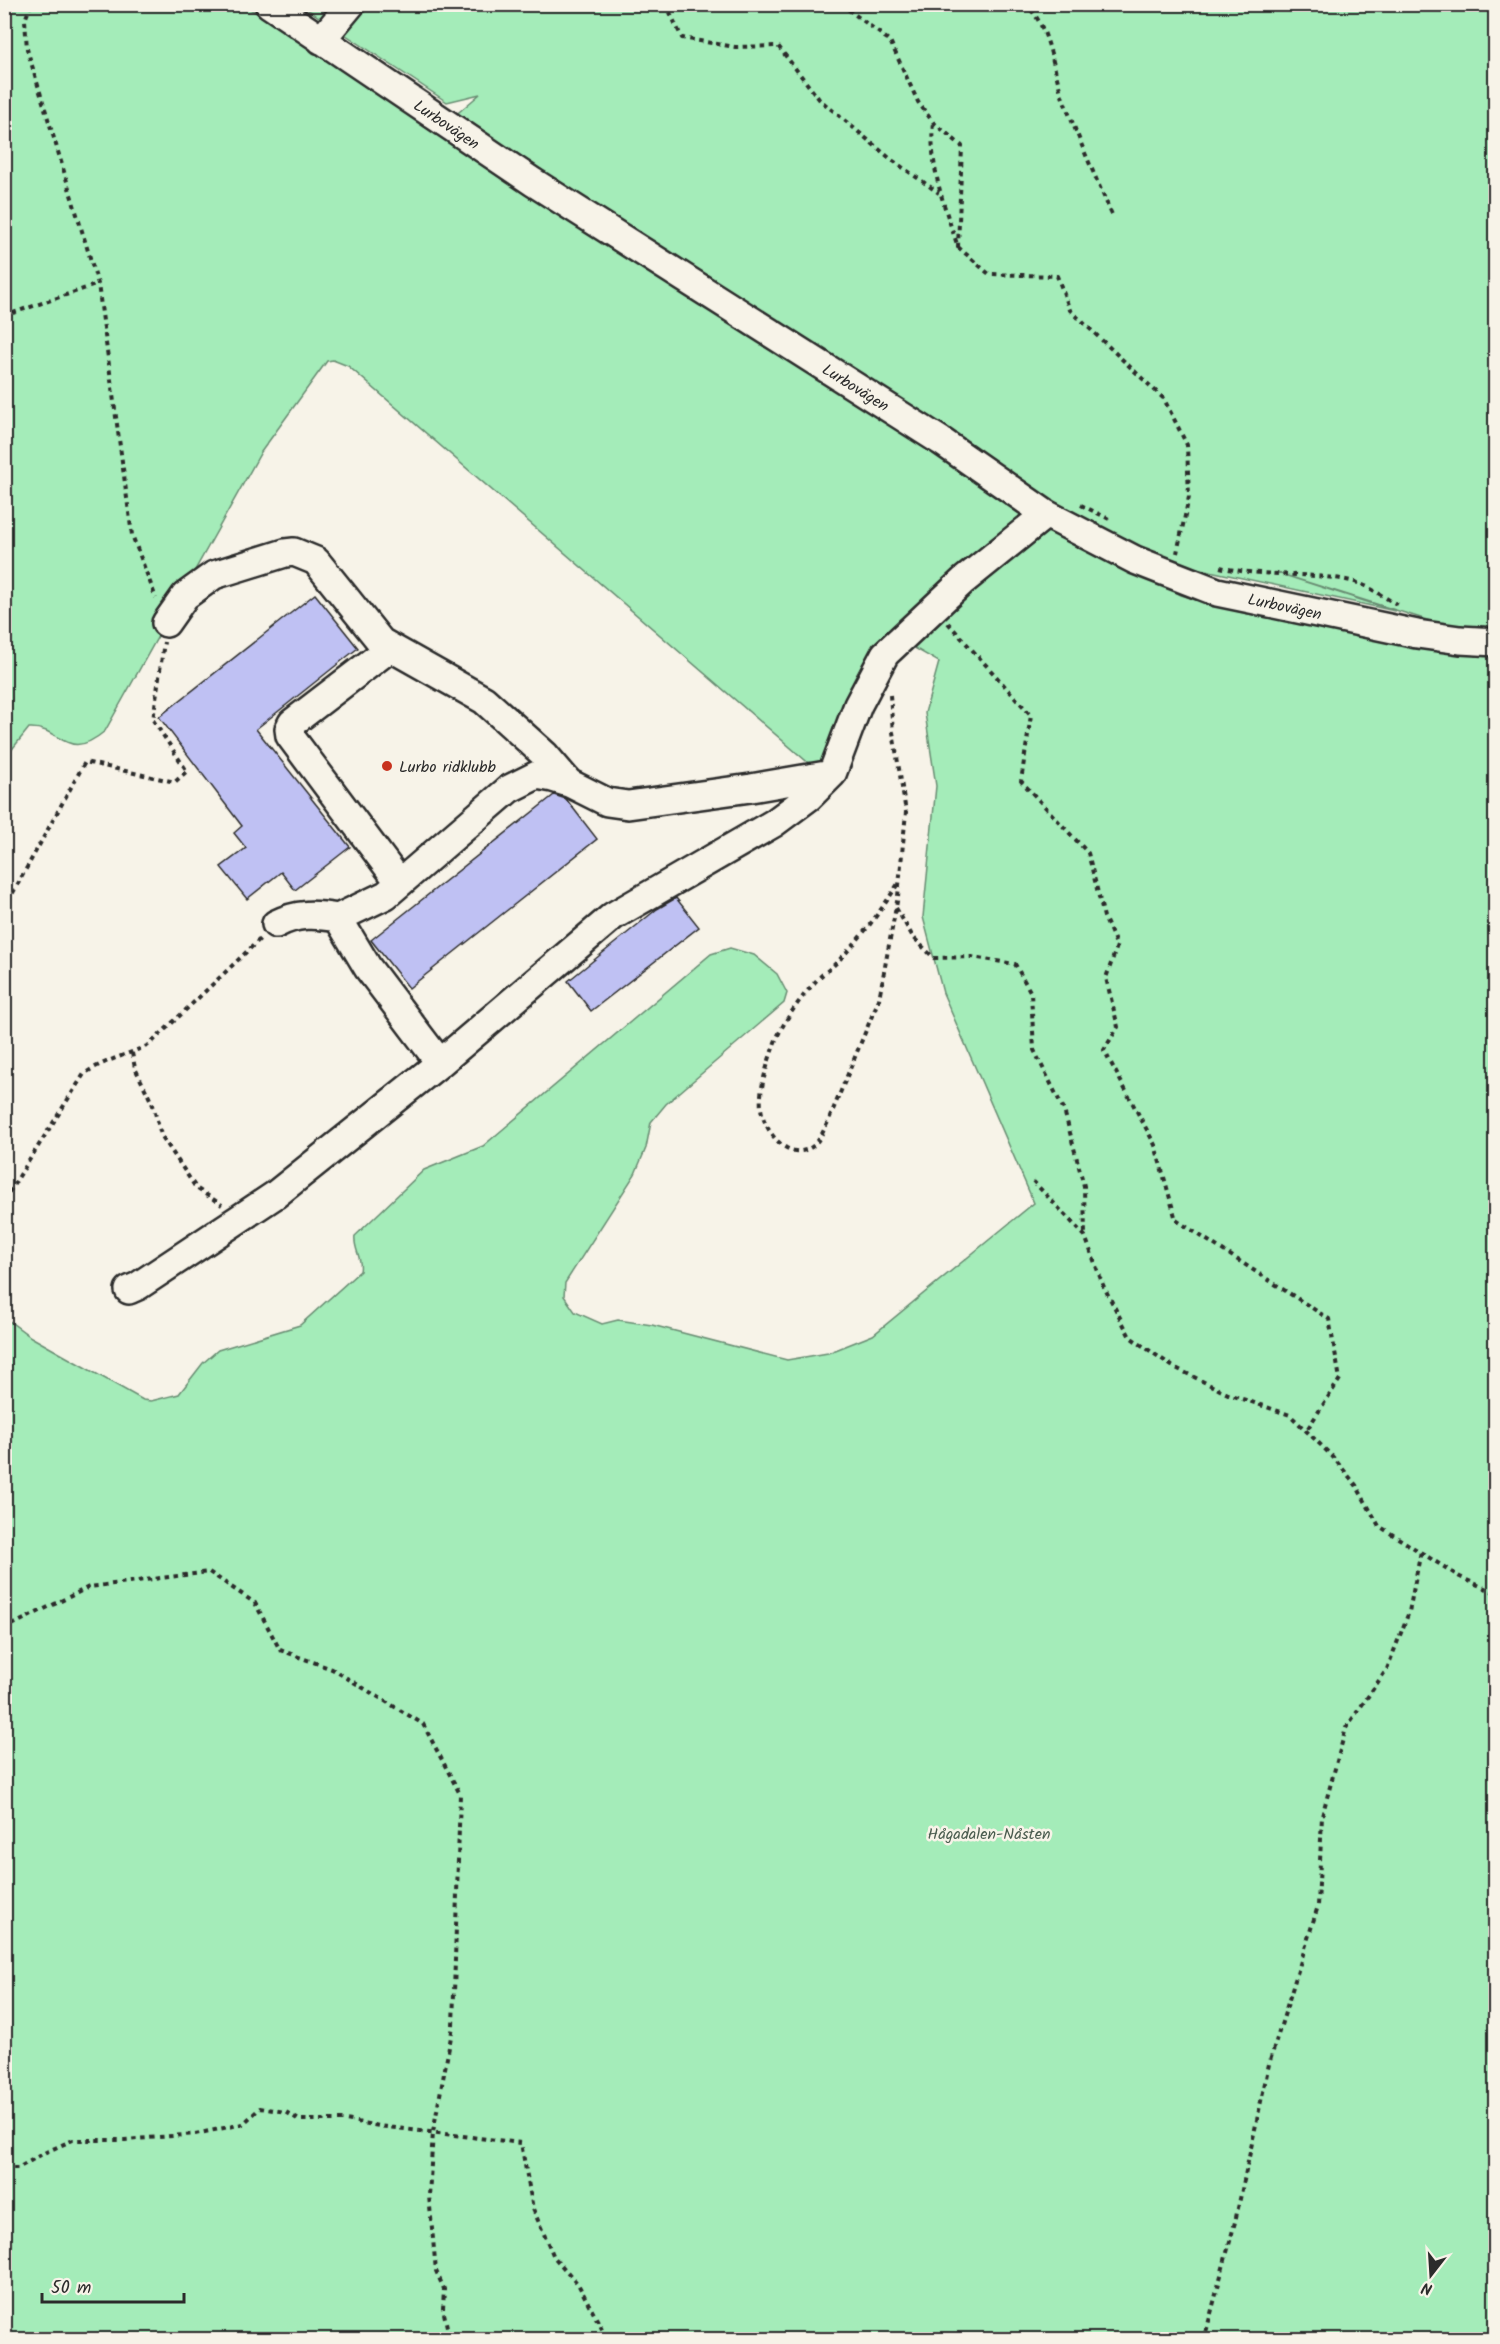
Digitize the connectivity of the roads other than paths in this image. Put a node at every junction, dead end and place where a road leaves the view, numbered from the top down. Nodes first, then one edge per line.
1 (351, 4) edge
2 (273, 6) edge
3 (321, 40) junction
4 (1046, 514) junction
5 (166, 624) road end
6 (1496, 642) edge
7 (390, 648) junction
8 (832, 774) junction
9 (569, 783) junction
10 (400, 883) junction
11 (338, 918) junction
12 (276, 924) road end
13 (440, 1063) junction
14 (129, 1290) dead end

1 - 3 street
2 - 3 street, Lurbovägen
3 - 4 street, Lurbovägen
4 - 6 street, Lurbovägen
4 - 8 street
5 - 7 street
7 - 9 street
7 - 10 street
8 - 9 street
8 - 13 street
9 - 10 street
10 - 11 street
11 - 12 street
11 - 13 street
13 - 14 street

